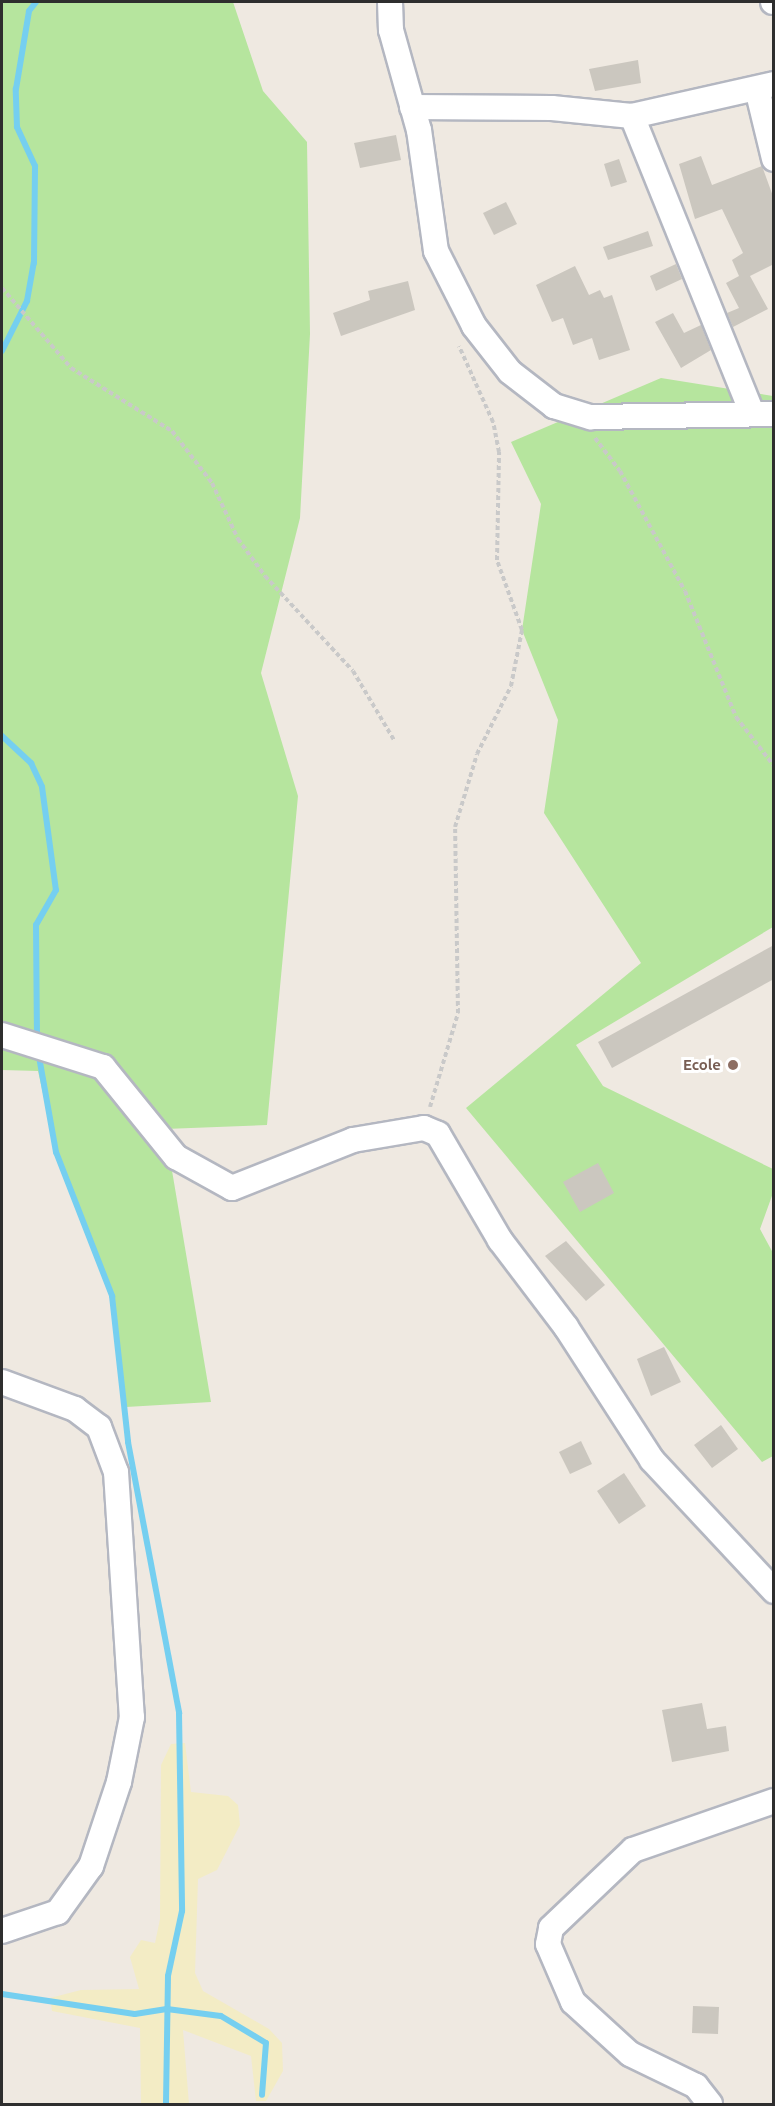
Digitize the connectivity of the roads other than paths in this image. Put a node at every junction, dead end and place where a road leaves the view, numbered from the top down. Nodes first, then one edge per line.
1 (390, 2) edge
2 (765, 87) edge
3 (412, 107) junction
4 (632, 116) junction
5 (774, 159) edge
6 (762, 412) edge
7 (2, 1035) edge
8 (2, 1382) edge
9 (774, 1591) edge
10 (774, 1801) edge
11 (2, 1930) edge
12 (710, 2104) edge

1 - 3 street
2 - 4 street
2 - 5 street
3 - 4 street
3 - 6 street
4 - 6 street
7 - 9 street
8 - 11 street
10 - 12 street

